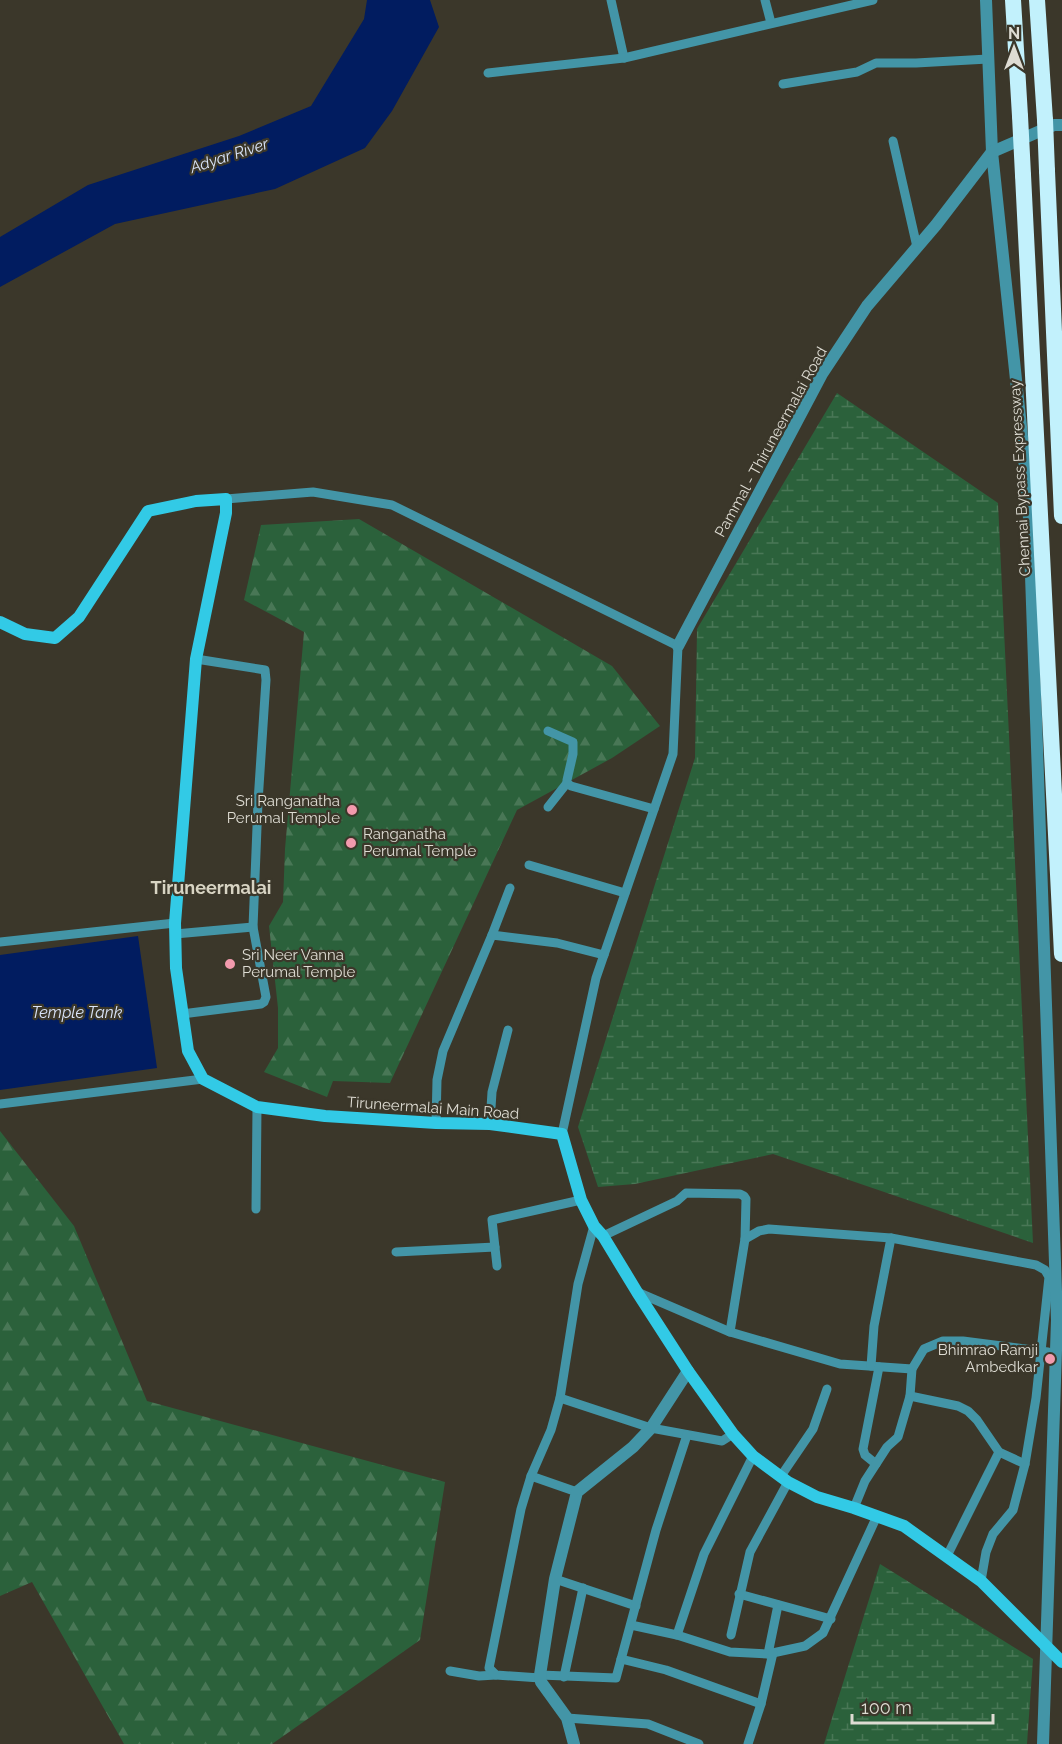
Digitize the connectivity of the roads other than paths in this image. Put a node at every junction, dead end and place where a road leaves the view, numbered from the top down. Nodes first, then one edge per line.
1 (611, 0) edge
2 (765, 0) edge
3 (873, 0) edge
4 (986, 0) edge
5 (1013, 0) edge
6 (1037, 0) edge
7 (771, 23) junction
8 (624, 58) junction
9 (988, 59) junction
10 (488, 73) dead end
11 (783, 84) dead end
12 (1062, 125) edge
13 (893, 141) dead end
14 (992, 152) junction
15 (917, 247) junction
16 (1030, 447) junction
17 (226, 500) junction
18 (1062, 516) edge
19 (1034, 521) junction
20 (0, 622) edge
21 (678, 646) junction
22 (195, 659) junction
23 (548, 731) dead end
24 (567, 783) junction
25 (548, 807) dead end
26 (654, 809) junction
27 (529, 865) dead end
28 (510, 888) dead end
29 (625, 893) junction
30 (253, 927) junction
31 (175, 928) junction
32 (492, 935) junction
33 (0, 942) edge
34 (1062, 954) edge
35 (604, 955) junction
36 (182, 1014) junction
37 (508, 1030) dead end
38 (203, 1079) junction
39 (0, 1104) edge
40 (258, 1107) junction
41 (436, 1123) junction
42 (490, 1124) junction
43 (562, 1134) junction
44 (581, 1200) junction
45 (255, 1209) dead end
46 (594, 1226) junction
47 (603, 1236) junction
48 (891, 1238) junction
49 (745, 1239) junction
50 (495, 1247) junction
51 (396, 1252) dead end
52 (496, 1266) dead end
53 (637, 1293) junction
54 (730, 1332) junction
55 (1042, 1351) junction
56 (1056, 1353) junction
57 (875, 1366) junction
58 (912, 1369) junction
59 (688, 1371) junction
60 (827, 1389) dead end
61 (910, 1396) junction
62 (560, 1398) junction
63 (651, 1428) junction
64 (733, 1434) junction
65 (687, 1435) junction
66 (999, 1452) junction
67 (753, 1456) junction
68 (876, 1464) junction
69 (1025, 1464) junction
70 (531, 1476) junction
71 (784, 1479) junction
72 (577, 1492) junction
73 (854, 1508) junction
74 (877, 1516) junction
75 (947, 1556) junction
76 (555, 1579) junction
77 (981, 1581) junction
78 (583, 1588) junction
79 (740, 1594) junction
80 (778, 1605) junction
81 (636, 1606) junction
82 (831, 1619) junction
83 (631, 1625) junction
84 (677, 1635) junction
85 (731, 1635) dead end
86 (1047, 1647) junction
87 (770, 1653) junction
88 (1062, 1655) edge
89 (621, 1659) junction
90 (1062, 1662) edge
91 (450, 1671) dead end
92 (496, 1674) junction
93 (540, 1676) junction
94 (564, 1677) junction
95 (761, 1704) junction
96 (567, 1718) junction
97 (574, 1744) edge
98 (699, 1744) edge
99 (748, 1744) edge
100 (1043, 1744) edge

1 - 8 street
2 - 7 street
3 - 7 street
4 - 9 street
5 - 16 highway, Chennai Bypass Expressway, bridge
6 - 18 highway, bridge
7 - 8 street
8 - 10 street
9 - 11 street
9 - 14 street
12 - 14 street, Pammal - Thiruneermalai Road
13 - 15 street
14 - 15 street, Pammal - Thiruneermalai Road
14 - 16 street
15 - 21 street, Pammal - Thiruneermalai Road
16 - 19 highway, Chennai Bypass Expressway
17 - 20 main road
17 - 21 street
17 - 22 main road
19 - 34 highway, Chennai Bypass Expressway
19 - 56 street
21 - 26 street
22 - 30 street
22 - 31 main road
23 - 24 street
24 - 25 street
24 - 26 street
26 - 29 street
27 - 29 street
28 - 32 street
29 - 35 street
30 - 31 street
30 - 36 street
31 - 33 street
31 - 36 main road
32 - 35 street
32 - 41 street
35 - 43 street
36 - 38 main road
37 - 42 street
38 - 39 street
38 - 40 main road, Tiruneermalai Main Road
40 - 41 main road, Tiruneermalai Main Road
40 - 45 street
41 - 42 main road, Tiruneermalai Main Road
42 - 43 main road, Tiruneermalai Main Road
43 - 44 main road
44 - 46 main road
44 - 50 street
46 - 47 main road
46 - 62 street
47 - 49 street
47 - 53 main road
48 - 49 street
48 - 55 street
48 - 57 street
49 - 54 street
50 - 51 street
50 - 52 street
53 - 54 street
53 - 59 main road
54 - 57 street
55 - 56 street
55 - 58 street
55 - 69 street
56 - 86 street
57 - 58 street
57 - 68 street
58 - 61 street
59 - 63 street
59 - 64 main road
60 - 71 street
61 - 66 street
61 - 68 street
62 - 63 street
62 - 70 street
63 - 65 street
63 - 72 street
64 - 65 street
64 - 67 main road
65 - 81 street
66 - 69 street
66 - 75 street
67 - 71 main road
67 - 84 street
68 - 73 street
69 - 77 street
70 - 72 street
70 - 92 street
71 - 73 main road
71 - 79 street
72 - 76 street
73 - 74 main road
74 - 75 main road
74 - 82 street
75 - 77 main road
76 - 78 street
76 - 93 street
77 - 86 main road
78 - 81 street
78 - 94 street
79 - 80 street
79 - 85 street
80 - 82 street
80 - 87 street
81 - 83 street
82 - 87 street
83 - 84 street
83 - 89 street
84 - 87 street
86 - 88 main road
86 - 90 main road
86 - 100 street
87 - 95 street
89 - 94 street
89 - 95 street
91 - 92 street
92 - 93 street
93 - 94 street
93 - 96 street
95 - 99 street
96 - 97 street
96 - 98 street

